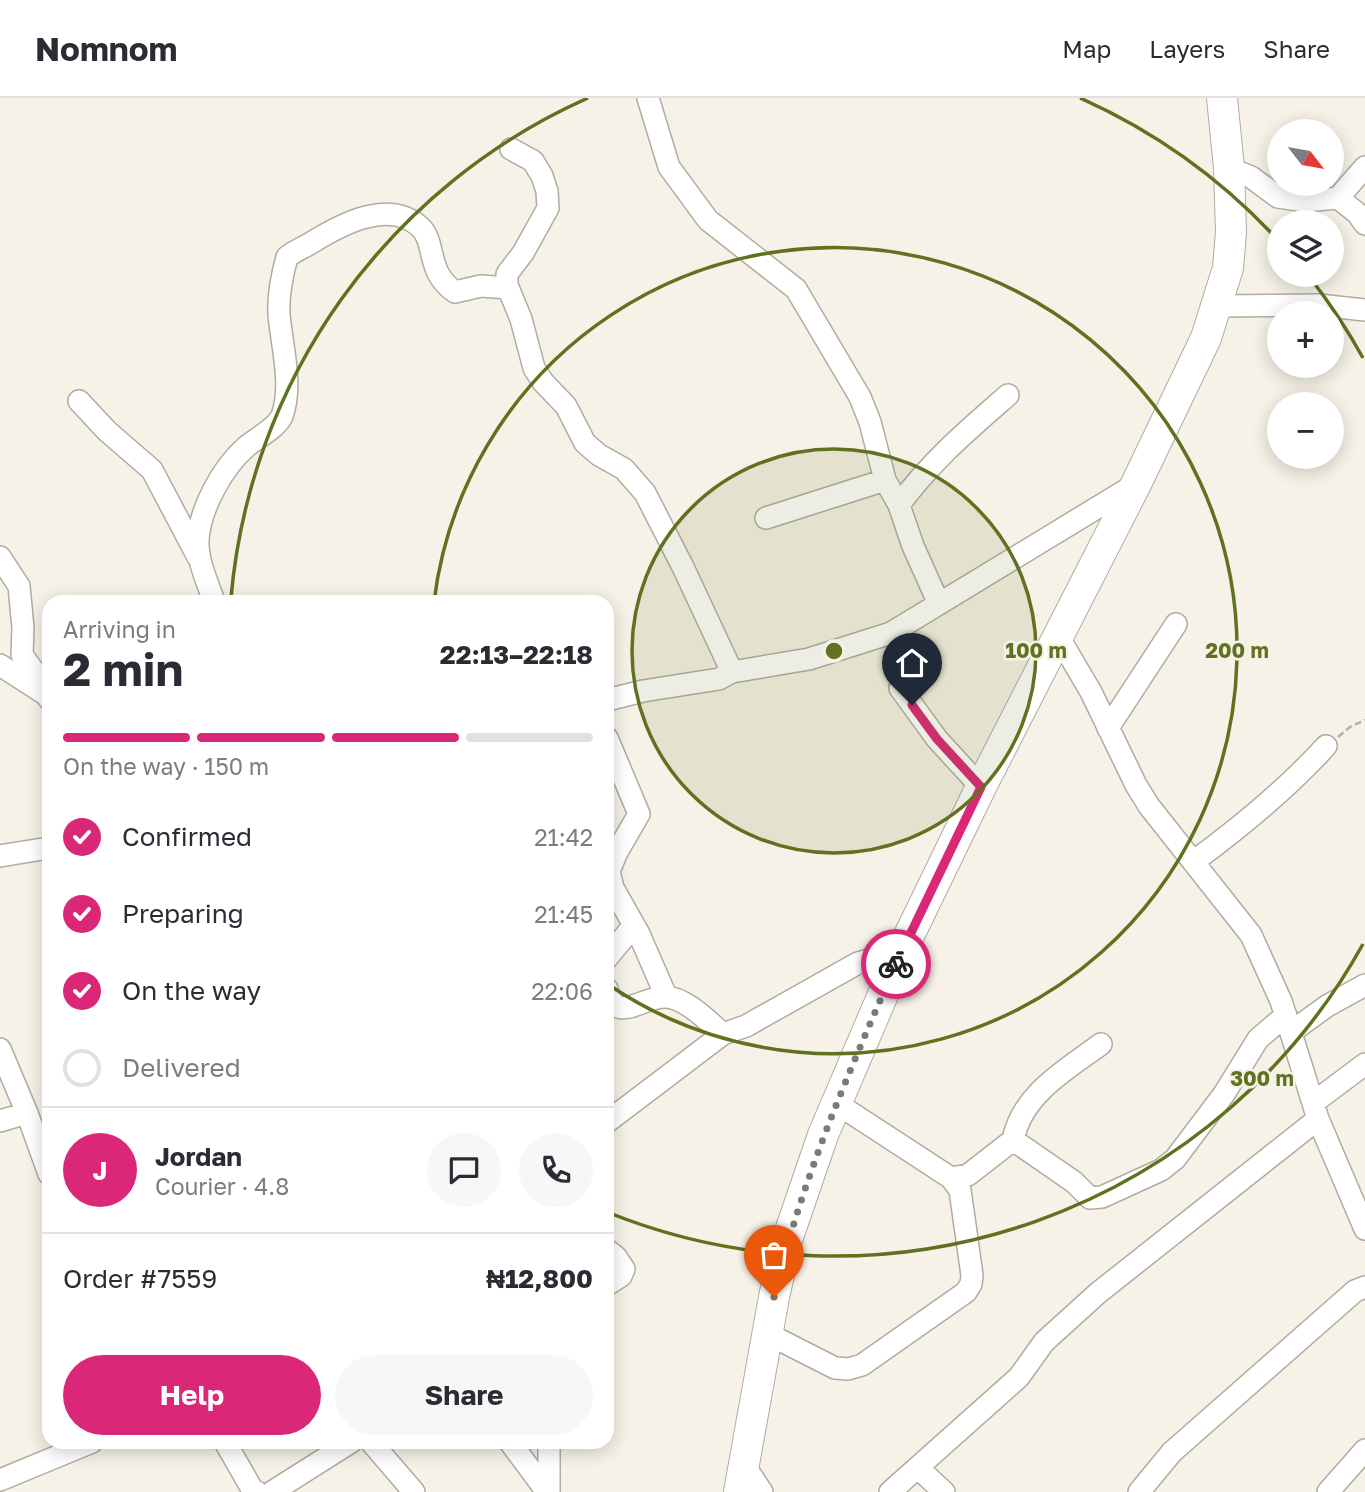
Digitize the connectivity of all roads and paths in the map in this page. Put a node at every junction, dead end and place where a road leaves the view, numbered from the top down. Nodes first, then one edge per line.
1 (649, 98) edge
2 (1222, 98) edge
3 (511, 149) dead end
4 (1365, 167) edge
5 (1230, 168) junction
6 (1338, 198) junction
7 (1365, 224) edge
8 (508, 288) junction
9 (1216, 306) junction
10 (1365, 310) edge
11 (1008, 395) dead end
12 (79, 401) dead end
13 (885, 480) junction
14 (1136, 484) junction
15 (899, 505) junction
16 (766, 518) dead end
17 (0, 557) edge
18 (200, 562) junction
19 (212, 595) edge
20 (939, 604) junction
21 (1176, 624) dead end
22 (1058, 636) junction
23 (0, 666) edge
24 (732, 672) junction
25 (42, 685) edge
26 (900, 688) dead end
27 (42, 693) edge
28 (614, 698) edge
29 (1365, 720) edge
30 (1108, 728) junction
31 (1326, 746) joint
32 (614, 755) edge
33 (981, 787) junction
34 (42, 849) edge
35 (0, 856) edge
36 (614, 860) edge
37 (1194, 862) junction
38 (614, 891) edge
39 (634, 925) junction
40 (614, 949) edge
41 (902, 950) junction
42 (1365, 985) edge
43 (666, 996) junction
44 (614, 1006) edge
45 (1289, 1023) junction
46 (723, 1034) junction
47 (1101, 1044) dead end
48 (0, 1049) edge
49 (1365, 1064) edge
50 (836, 1103) junction
51 (1316, 1111) junction
52 (614, 1117) edge
53 (36, 1118) edge
54 (0, 1121) edge
55 (1013, 1140) junction
56 (42, 1144) edge
57 (960, 1181) junction
58 (1365, 1229) edge
59 (614, 1255) edge
60 (614, 1280) edge
61 (1365, 1287) edge
62 (768, 1334) junction
63 (75, 1449) edge
64 (229, 1449) edge
65 (341, 1449) edge
66 (378, 1449) edge
67 (515, 1449) edge
68 (549, 1449) edge
69 (1365, 1450) edge
70 (918, 1468) junction
71 (741, 1479) edge
72 (0, 1480) edge
73 (257, 1492) edge
74 (272, 1492) edge
75 (414, 1492) edge
76 (548, 1492) edge
77 (762, 1492) edge
78 (890, 1492) edge
79 (944, 1492) edge
80 (1139, 1492) edge
81 (1328, 1492) edge

1 - 13 street
2 - 5 highway
3 - 8 street
4 - 6 street
5 - 6 street
5 - 9 highway
6 - 7 street
8 - 18 street
8 - 24 street
9 - 10 street
9 - 14 highway
11 - 15 street
12 - 18 street
13 - 15 street
13 - 16 street
14 - 20 street
14 - 22 highway
15 - 20 street
17 - 25 street
18 - 19 street
20 - 24 street
21 - 30 street
22 - 30 street
22 - 33 highway
23 - 27 street
24 - 28 street
26 - 33 street
29 - 31 path
30 - 37 street
31 - 37 street
32 - 36 street
33 - 41 highway
34 - 35 street
37 - 45 street
38 - 39 street
39 - 40 street
39 - 43 street
41 - 46 street
41 - 50 highway
42 - 45 street
43 - 44 street
43 - 46 street
45 - 51 street
45 - 55 street
46 - 52 street
47 - 55 street
48 - 53 street
49 - 51 street
50 - 57 street
50 - 62 highway
51 - 58 street
51 - 70 street
53 - 54 street
53 - 56 street
55 - 57 street
57 - 62 street
59 - 60 street
61 - 80 street
62 - 71 highway
63 - 72 street
64 - 73 street
65 - 74 street
66 - 75 street
67 - 76 street
68 - 76 street
69 - 81 street
70 - 78 street
70 - 79 street
71 - 77 street

